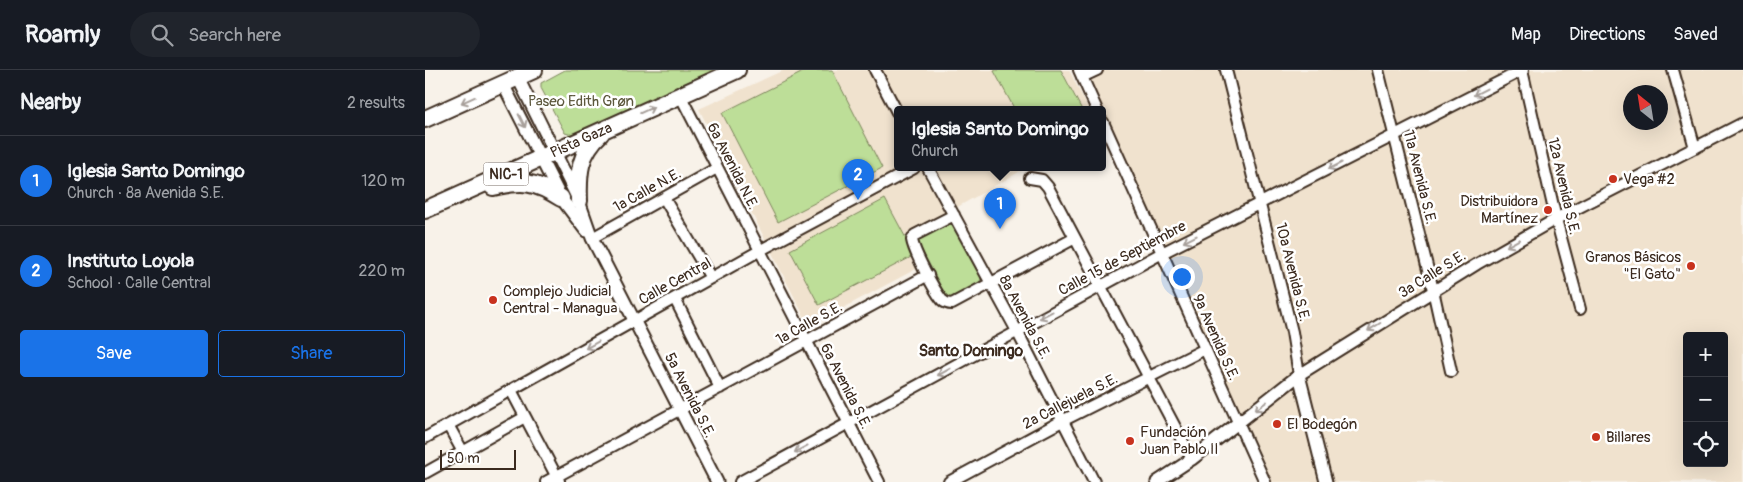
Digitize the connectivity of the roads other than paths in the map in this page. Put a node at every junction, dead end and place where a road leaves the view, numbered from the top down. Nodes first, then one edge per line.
1 (534, 70) edge
2 (737, 70) edge
3 (875, 70) edge
4 (1097, 70) edge
5 (1226, 70) edge
6 (1378, 70) edge
7 (1522, 70) edge
8 (1673, 70) edge
9 (1080, 74) edge
10 (511, 78) edge
11 (680, 95) junction
12 (894, 106) edge
13 (1095, 106) edge
14 (425, 120) edge
15 (1743, 123) edge
16 (608, 128) junction
17 (1106, 129) edge
18 (1394, 136) junction
19 (1695, 148) junction
20 (548, 155) junction
21 (717, 168) junction
22 (908, 171) edge
23 (930, 171) edge
24 (1030, 178) dead end
25 (457, 196) junction
26 (561, 198) junction
27 (665, 198) junction
28 (579, 201) junction
29 (1261, 204) junction
30 (425, 210) edge
31 (954, 215) junction
32 (1556, 220) junction
33 (592, 238) junction
34 (1075, 238) junction
35 (759, 251) junction
36 (1162, 253) junction
37 (928, 275) junction
38 (711, 278) junction
39 (991, 283) junction
40 (1100, 286) junction
41 (1433, 290) junction
42 (675, 299) junction
43 (1580, 309) dead end
44 (635, 321) junction
45 (1017, 331) junction
46 (806, 341) junction
47 (1205, 349) junction
48 (1451, 370) dead end
49 (1299, 375) junction
50 (1149, 377) junction
51 (720, 388) junction
52 (511, 390) junction
53 (680, 410) junction
54 (525, 417) junction
55 (1062, 421) junction
56 (1239, 423) junction
57 (849, 424) junction
58 (448, 425) junction
59 (425, 438) edge
60 (463, 452) junction
61 (1192, 459) junction
62 (425, 473) edge
63 (557, 479) edge
64 (546, 482) edge
65 (717, 482) edge
66 (740, 482) edge
67 (879, 482) edge
68 (949, 482) edge
69 (1094, 482) edge
70 (1157, 482) edge
71 (1265, 482) edge
72 (1326, 482) edge

1 - 10 highway
2 - 11 highway, Pista Gaza / NIC-1
3 - 12 street
4 - 9 street
5 - 29 street, 10a Avenida S.E.
6 - 18 street, 11a Avenida S.E.
7 -> 18 street, Calle 15 de Septiembre
7 - 32 street, 12a Avenida S.E.
8 - 19 street
9 - 13 street
10 -> 14 highway
10 - 20 street
10 -> 20 street
16 -> 11 highway, Pista Gaza / NIC-1
11 - 21 street, 6a Avenida N.E.
15 - 19 street, 3a Calle S.E.
16 - 20 highway, Pista Gaza / NIC-1
16 - 28 highway
17 - 36 street, 9a Avenida S.E.
18 -> 29 street, Calle 15 de Septiembre
18 - 41 street, 11a Avenida S.E.
19 - 32 street, 3a Calle S.E.
20 - 25 highway, Pista Gaza / NIC-1
20 - 26 street
20 - 28 street
21 - 27 street, 1a Calle N.E.
21 - 35 street, 6a Avenida N.E.
22 - 35 street, Calle Central
23 - 31 street, 8a Avenida S.E.
24 - 34 street
25 - 26 highway
25 - 30 highway, Pista Gaza / NIC-1
26 - 33 street
27 - 33 street, 1a Calle N.E.
27 - 38 street
28 - 33 street
29 -> 36 street, Calle 15 de Septiembre
29 - 49 street, 10a Avenida S.E.
31 - 37 street
31 - 39 street, 8a Avenida S.E.
32 -> 41 street, 3a Calle S.E.
32 - 43 street, 12a Avenida S.E.
33 - 44 street, 5a Avenida S.E.
34 - 39 street
34 - 40 street
35 - 38 street, Calle Central
35 - 46 street, 6a Avenida S.E.
36 - 40 street, Calle 15 de Septiembre
36 - 47 street, 9a Avenida S.E.
37 - 39 street
37 - 46 street, 1a Calle S.E.
38 - 42 street, Calle Central
39 - 45 street, 8a Avenida S.E.
40 -> 45 street, Calle 15 de Septiembre
40 - 50 street
41 - 48 street, 11a Avenida S.E.
41 -> 49 street, 3a Calle S.E.
42 - 44 street, Calle Central
42 - 51 street
44 -> 52 street, Calle Central
44 - 53 street, 5a Avenida S.E.
45 - 55 street, 8a Avenida S.E.
45 -> 57 street, Calle 15 de Septiembre
46 - 51 street, 1a Calle S.E.
46 - 57 street, 6a Avenida S.E.
47 - 50 street, 2a Callejuela S.E.
47 - 56 street, 9a Avenida S.E.
49 -> 56 street, 3a Calle S.E.
49 - 72 street, 10a Avenida S.E.
50 - 55 street, 2a Callejuela S.E.
50 - 61 street
51 - 53 street, 1a Calle S.E.
52 - 54 street
52 - 58 street, Calle Central
53 - 63 street, 1a Calle S.E.
53 - 65 street, 5a Avenida S.E.
54 - 60 street
54 - 63 street
55 - 68 street, 2a Callejuela S.E.
55 - 69 street, 8a Avenida S.E.
56 - 61 street, 3a Calle S.E.
56 - 71 street, 9a Avenida S.E.
57 -> 66 street, Calle 15 de Septiembre
57 - 67 street, 6a Avenida S.E.
58 - 59 street, Calle Central
58 - 60 street
60 - 62 street
61 - 70 street, 3a Calle S.E.
63 - 64 street, 1a Calle S.E.

